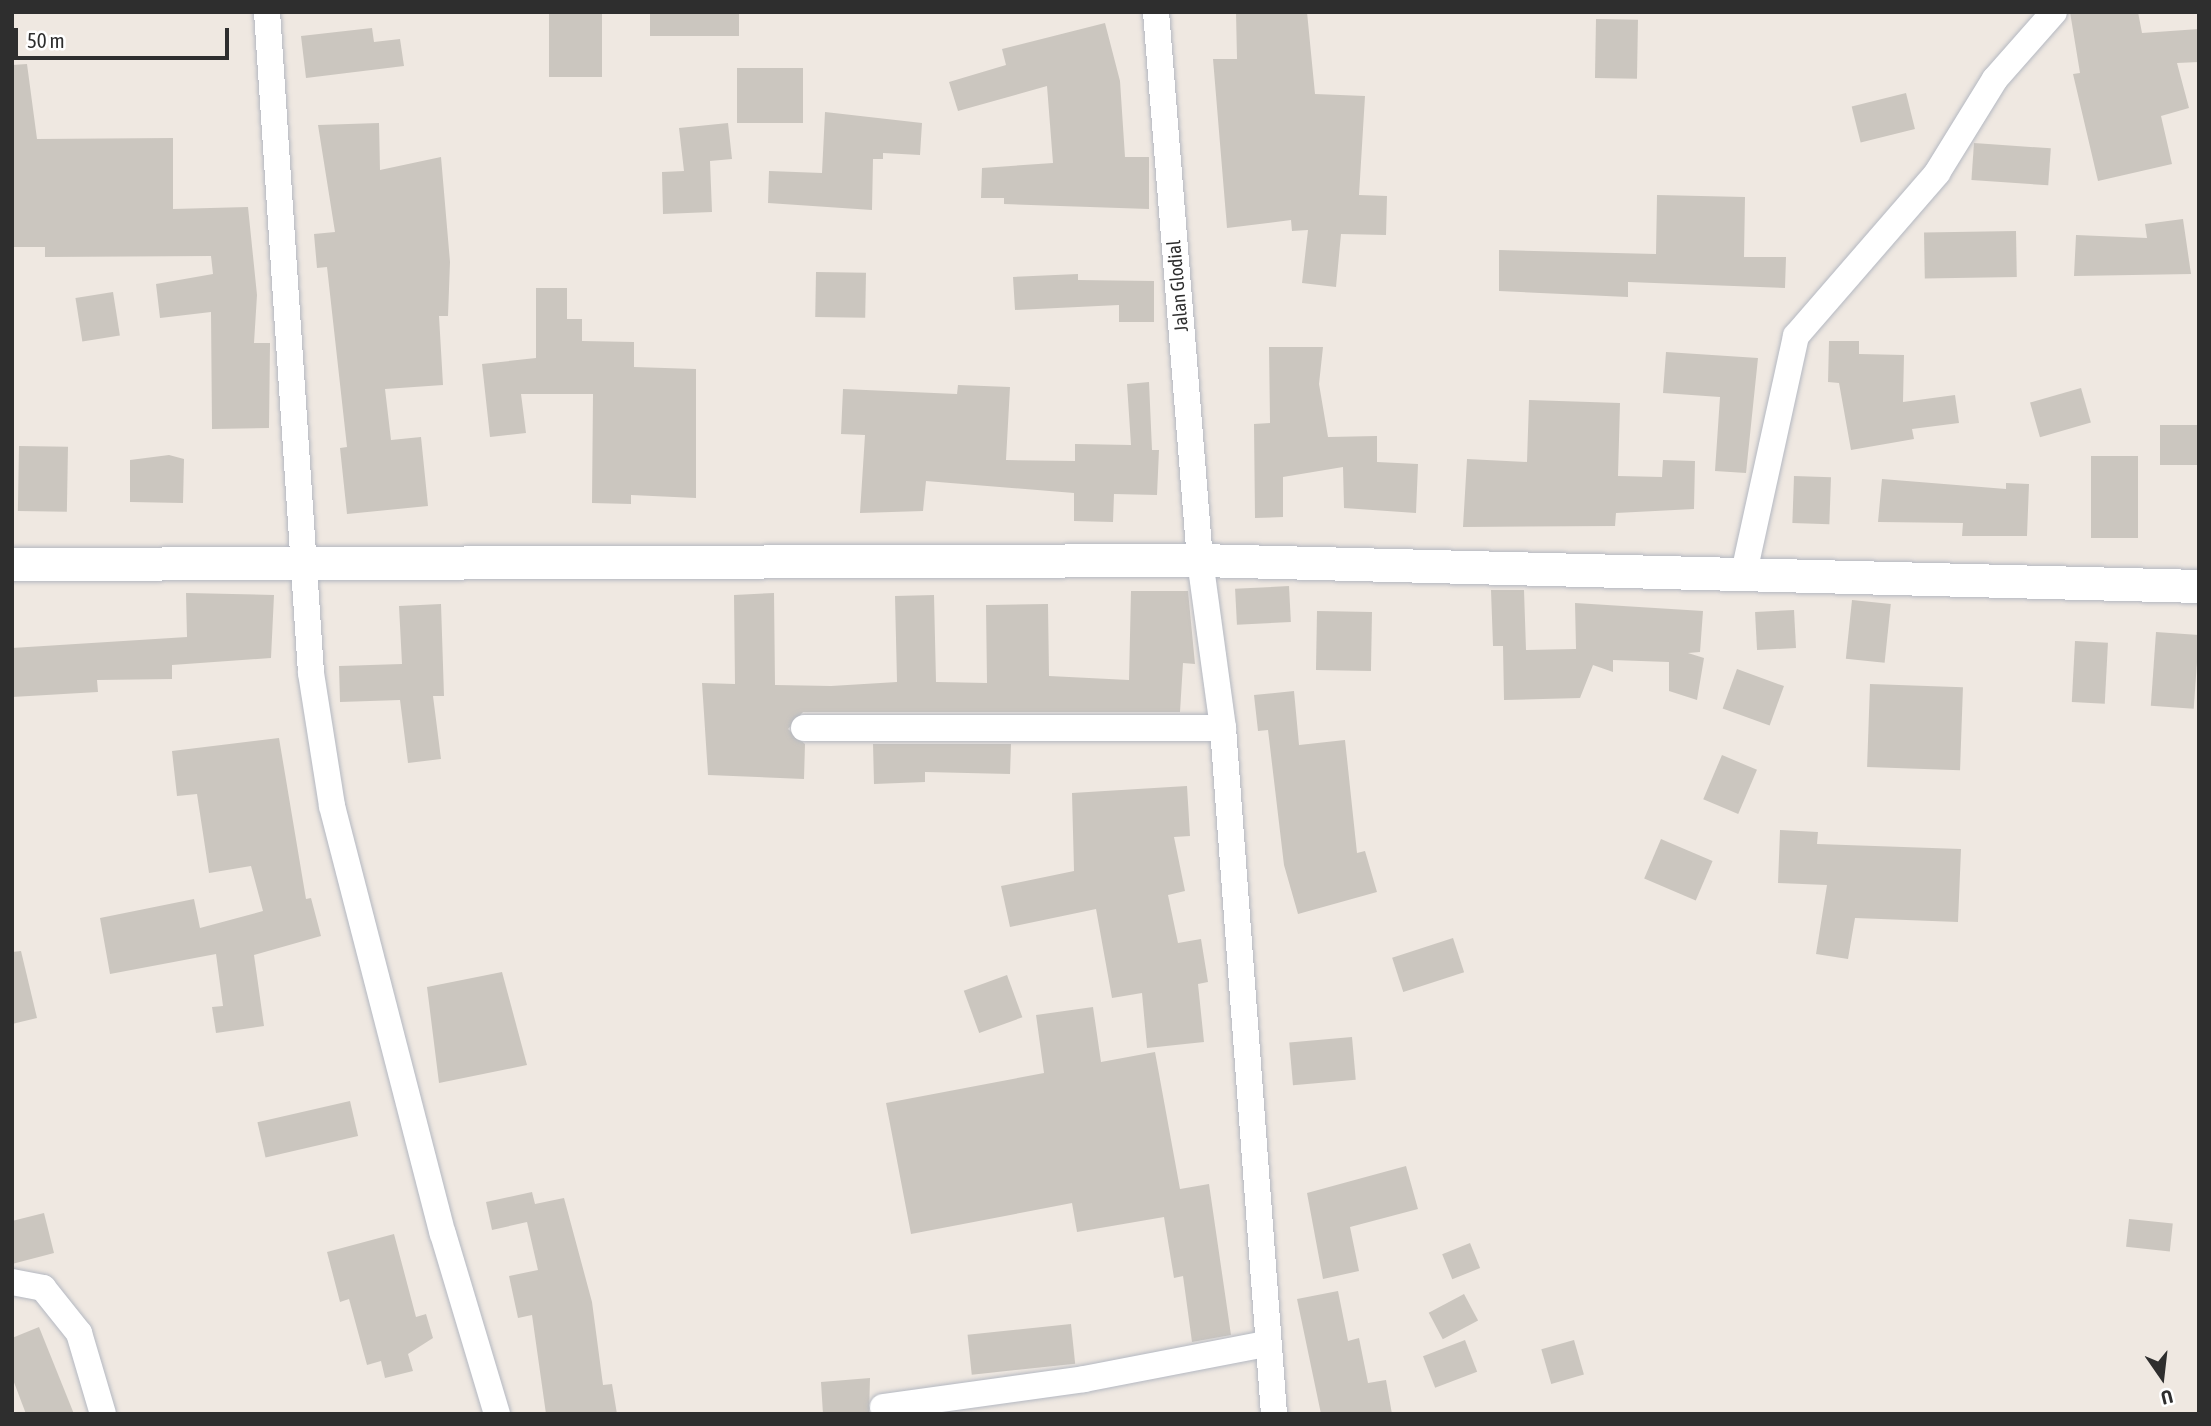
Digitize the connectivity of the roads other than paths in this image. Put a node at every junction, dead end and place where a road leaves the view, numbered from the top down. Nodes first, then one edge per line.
1 (267, 12) edge
2 (1156, 12) edge
3 (2054, 12) edge
4 (304, 559) junction
5 (1200, 560) junction
6 (12, 564) edge
7 (1742, 577) junction
8 (2199, 586) edge
9 (804, 728) dead end
10 (1223, 728) junction
11 (12, 1282) edge
12 (1266, 1344) junction
13 (883, 1407) dead end
14 (103, 1414) edge
15 (497, 1414) edge
16 (1273, 1414) edge

1 - 4 street
2 - 5 street, Jalan Glodial
3 - 7 street
4 - 5 street
4 - 6 street
4 - 15 street
5 - 7 street
5 - 10 street, Jalan Glodial
7 - 8 street
9 - 10 street
10 - 12 street, Jalan Glodial
11 - 14 street
12 - 13 street
12 - 16 street, Jalan Glodial

